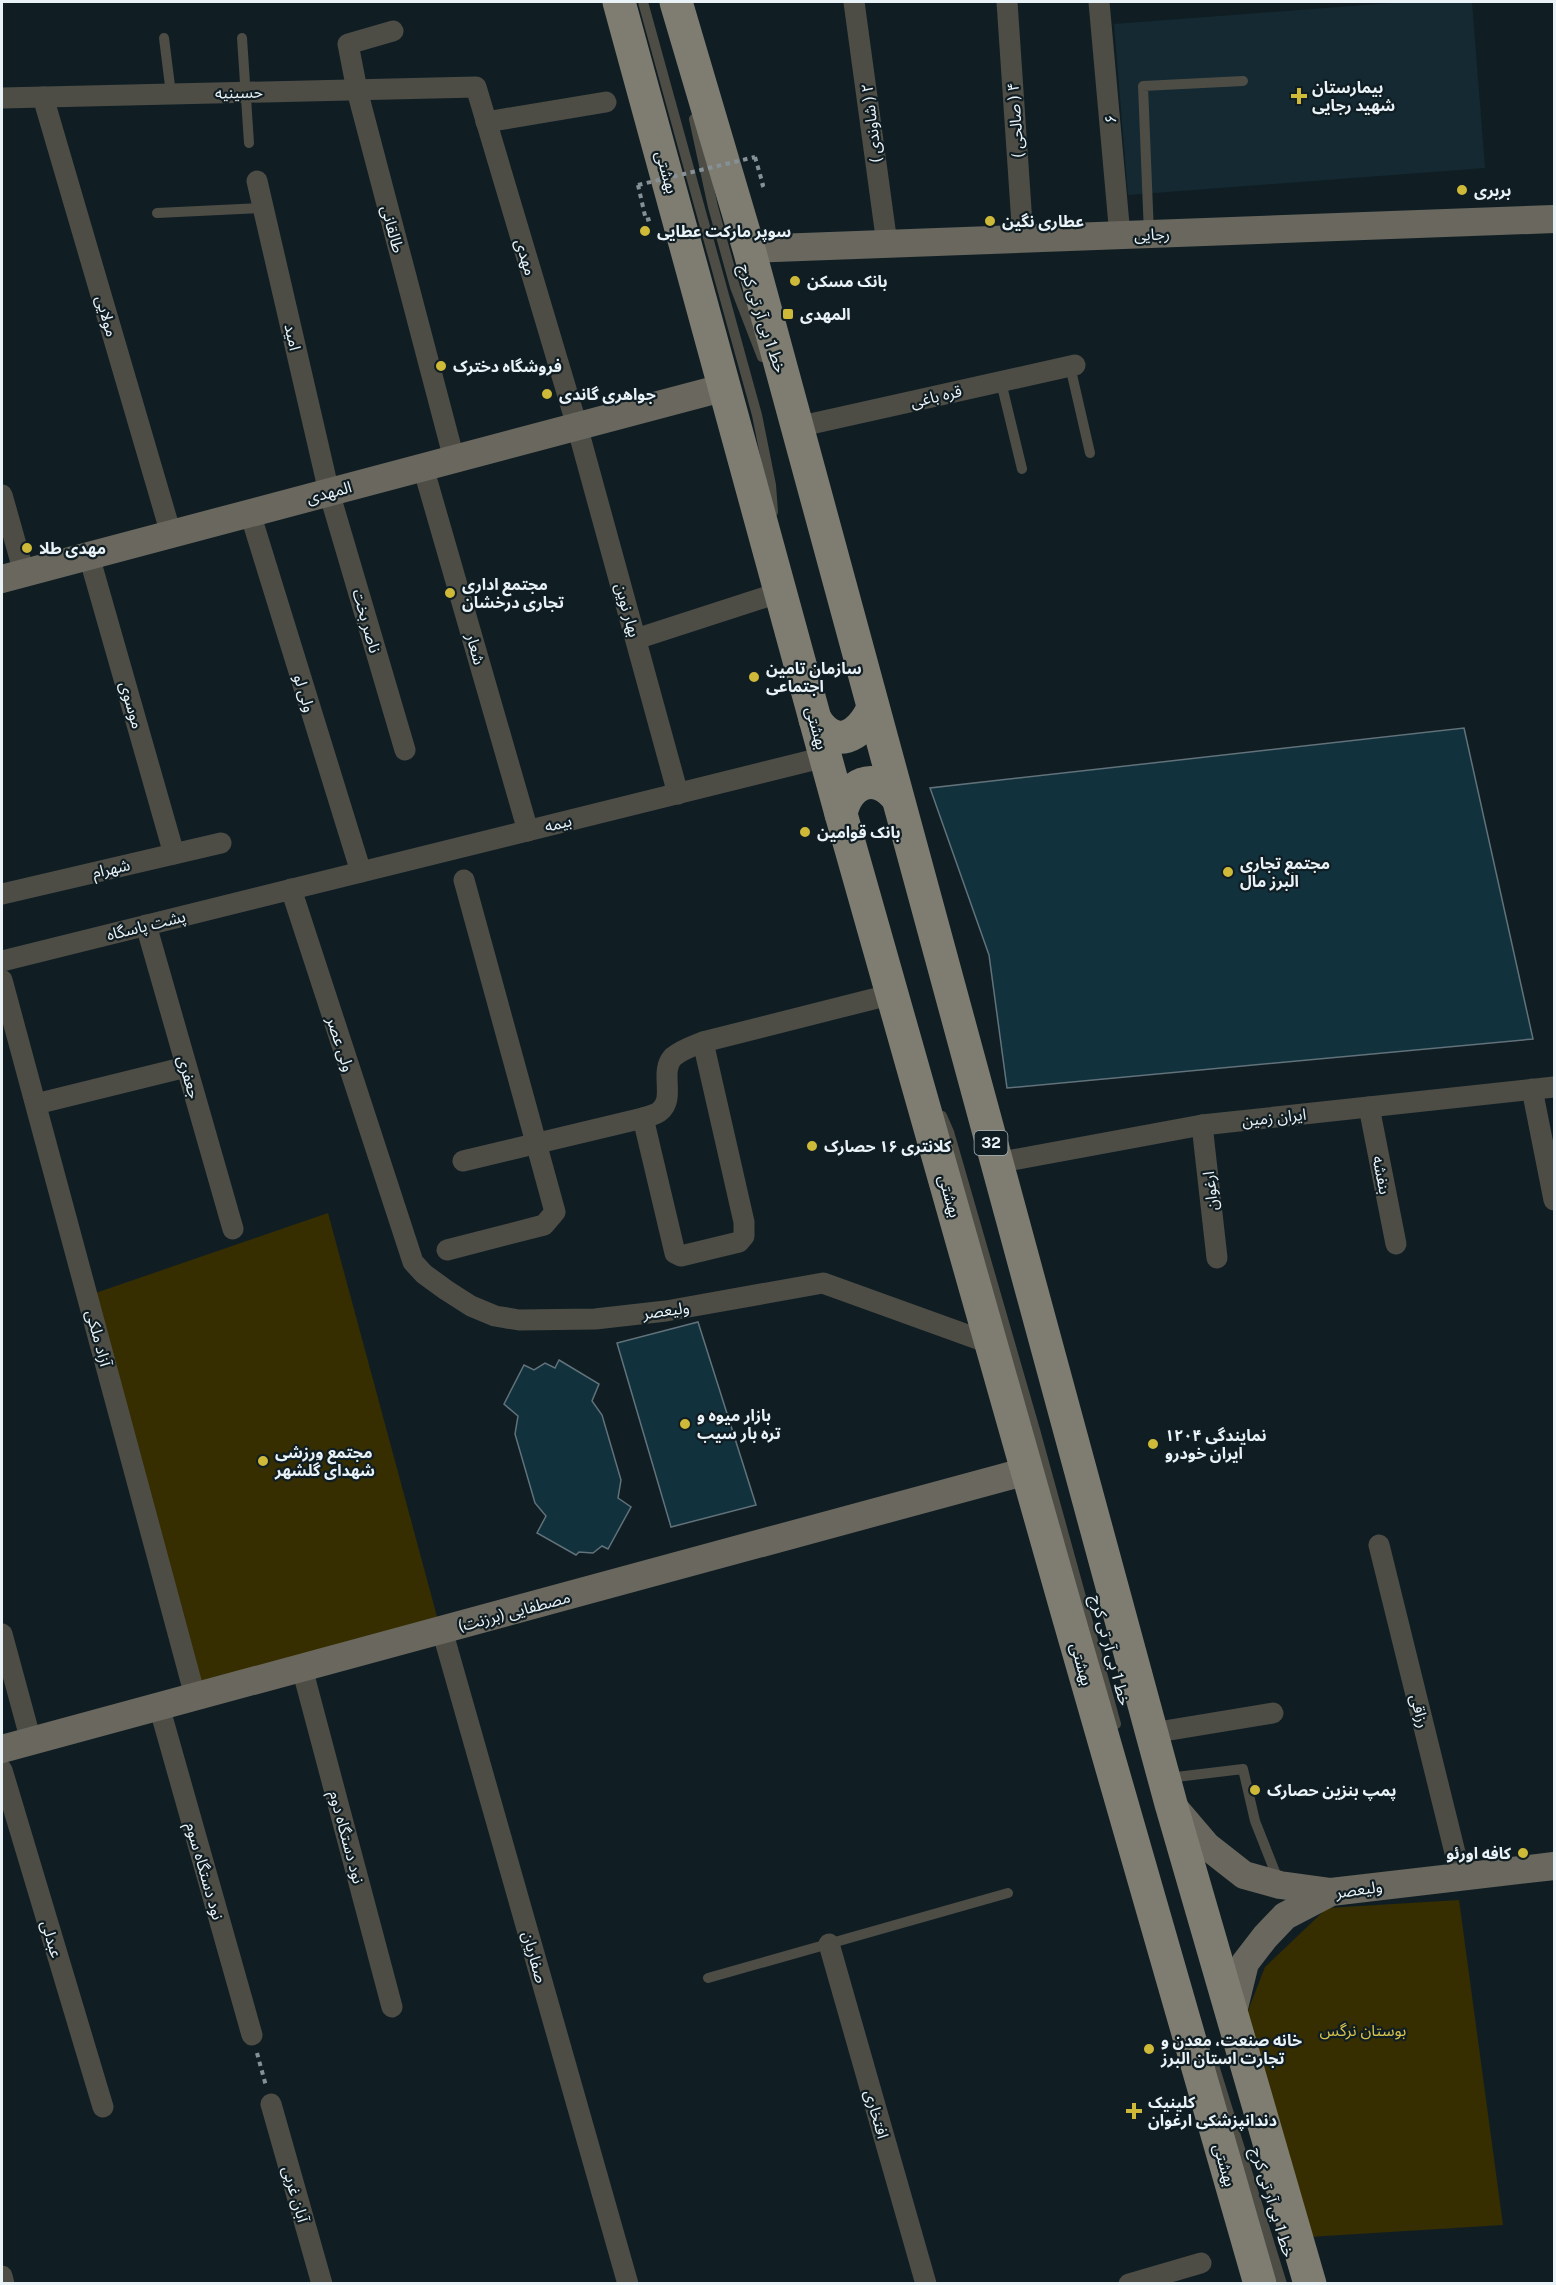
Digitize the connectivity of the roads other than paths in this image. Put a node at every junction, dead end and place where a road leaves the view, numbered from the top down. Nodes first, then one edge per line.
1 (619, 2) edge
2 (643, 2) edge
3 (676, 2) edge
4 (854, 2) edge
5 (1007, 2) edge
6 (1099, 2) edge
7 (393, 31) dead end
8 (164, 38) dead end
9 (242, 38) dead end
10 (1243, 81) dead end
11 (476, 87) joint
12 (357, 90) junction
13 (246, 92) junction
14 (171, 94) junction
15 (43, 97) junction
16 (2, 98) edge
17 (606, 102) dead end
18 (689, 103) dead end
19 (486, 122) junction
20 (249, 143) dead end
21 (257, 181) dead end
22 (263, 208) junction
23 (158, 213) dead end
24 (1554, 219) edge
25 (1149, 235) junction
26 (1120, 236) junction
27 (1023, 239) junction
28 (887, 244) junction
29 (749, 249) junction
30 (1072, 366) joint
31 (766, 373) dead end
32 (1001, 382) junction
33 (726, 387) junction
34 (577, 426) junction
35 (797, 427) junction
36 (1090, 453) dead end
37 (454, 459) junction
38 (423, 467) junction
39 (1022, 469) dead end
40 (798, 475) dead end
41 (329, 492) junction
42 (2, 495) edge
43 (250, 513) junction
44 (171, 534) junction
45 (89, 556) junction
46 (836, 570) junction
47 (13, 576) edge
48 (778, 583) junction
49 (636, 639) junction
50 (873, 708) junction
51 (815, 719) junction
52 (405, 750) dead end
53 (825, 757) junction
54 (678, 794) junction
55 (896, 796) junction
56 (841, 814) junction
57 (528, 831) junction
58 (221, 843) dead end
59 (174, 854) junction
60 (361, 872) junction
61 (464, 879) dead end
62 (291, 889) junction
63 (2, 894) edge
64 (146, 925) junction
65 (2, 961) edge
66 (2, 980) edge
67 (893, 994) junction
68 (902, 1028) junction
69 (703, 1042) junction
70 (968, 1060) junction
71 (186, 1067) junction
72 (1554, 1087) edge
73 (1532, 1089) junction
74 (36, 1104) junction
75 (970, 1106) dead end
76 (1369, 1107) junction
77 (643, 1118) junction
78 (1202, 1125) junction
79 (536, 1143) junction
80 (463, 1161) dead end
81 (996, 1163) junction
82 (391, 1198) joint
83 (1554, 1200) edge
84 (233, 1229) dead end
85 (1396, 1244) dead end
86 (447, 1250) dead end
87 (1217, 1258) dead end
88 (992, 1344) junction
89 (1027, 1471) junction
90 (1379, 1545) dead end
91 (442, 1630) junction
92 (2, 1634) edge
93 (1122, 1666) dead end
94 (302, 1668) junction
95 (195, 1696) junction
96 (159, 1706) junction
97 (1273, 1713) dead end
98 (1152, 1733) junction
99 (1120, 1738) dead end
100 (32, 1741) junction
101 (2, 1749) edge
102 (2, 1770) edge
103 (1167, 1791) junction
104 (1554, 1866) edge
105 (1461, 1876) junction
106 (1280, 1885) junction
107 (1331, 1892) junction
108 (1008, 1893) dead end
109 (829, 1944) junction
110 (708, 1977) dead end
111 (392, 2007) dead end
112 (1227, 2021) junction
113 (252, 2035) road end
114 (1208, 2046) dead end
115 (272, 2104) road end
116 (103, 2107) dead end
117 (1201, 2263) dead end
118 (2, 2276) edge
119 (3, 2283) edge
120 (322, 2283) edge
121 (628, 2283) edge
122 (926, 2283) edge
123 (1129, 2283) edge
124 (1260, 2283) edge
125 (1282, 2283) edge
126 (1311, 2283) edge

1 - 33 main road, بهشتی
2 - 48 lane, خط 1 بی آر تی کرج
3 - 29 main road, 32
4 - 28 street, ( شاوندی ) ۲
5 - 27 street, ( صالحی ) ۴
6 - 26 street, ۶
7 - 12 street, طالقانی
8 - 14 lane
9 - 13 lane
10 - 25 lane
11 - 12 street, حسینیه
11 - 19 street, مهدی
12 - 13 street, حسینیه
12 - 37 street, طالقانی
13 - 14 street, حسینیه
13 - 20 lane
14 - 15 street, حسینیه
15 - 16 street, حسینیه
15 - 44 street, مولایی
17 - 19 street
18 - 31 lane, خط 1 بی آر تی کرج
19 - 34 street, مهدی
21 - 22 street, امید
22 - 23 lane
22 - 41 street, امید
24 - 25 street, رجایی
25 - 26 street, رجایی
26 - 27 street, رجایی
27 - 28 street, رجایی
28 - 29 street, رجایی
29 - 35 main road, 32
30 - 32 street, قره باغی
30 - 36 lane
32 - 35 street, قره باغی
32 - 39 lane
33 - 34 street, المهدی
33 - 48 main road, بهشتی
34 - 37 street, المهدی
34 - 49 street, بهار نوین
35 - 46 main road, 32
37 - 38 street, المهدی
38 - 41 street, المهدی
38 - 57 street, شعار
40 - 46 lane
41 - 43 street, المهدی
41 - 52 street, ناصر بخت
42 - 47 street
43 - 44 street, المهدی
43 - 60 street, ولی لو
44 - 45 street, المهدی
45 - 47 street, المهدی
45 - 59 street, موسوی
46 - 50 main road, 32
48 - 49 street
48 - 51 main road, بهشتی
49 - 54 street, بهار نوین
50 - 51 main road
50 - 55 main road, 32
51 - 53 main road, بهشتی
53 - 54 street, بیمه
53 - 56 main road, بهشتی
54 - 57 street, بیمه
55 - 56 main road
55 - 70 main road, 32
56 - 67 main road, بهشتی
57 - 60 street, بیمه
58 - 59 street, شهرام
59 - 63 street, شهرام
60 - 62 street, بیمه
61 - 79 street
62 - 64 street, پشت پاسگاه
62 - 82 street, ولی عصر
64 - 65 street, پشت پاسگاه
64 - 71 street, جعفری
66 - 74 street, آزاد ملکی
67 - 68 main road, بهشتی
67 - 69 street
68 - 88 main road, بهشتی
68 - 99 lane, خط 1 بی آر تی کرج
69 - 77 street
69 - 77 street
70 - 75 lane
70 - 81 main road, 32
71 - 74 street
71 - 84 street, جعفری
72 - 73 street, ایران زمین
73 - 76 street, ایران زمین
73 - 83 street
74 - 95 street, آزاد ملکی
76 - 78 street, ایران زمین
76 - 85 street, بنفشه
77 - 79 street
78 - 81 street, ایران زمین
78 - 87 street, ارغوان
79 - 80 street
79 - 86 street
81 - 98 main road, 32
82 - 88 street, ولیعصر
88 - 89 main road, بهشتی
89 - 91 street, مصطفایی (برزنت)
89 - 124 main road, بهشتی
90 - 105 street, رزاقی
91 - 94 street, مصطفایی (برزنت)
91 - 121 street, صفاریان
92 - 100 street
93 - 112 lane, خط 1 بی آر تی کرج
94 - 95 street, مصطفایی (برزنت)
94 - 111 street, نود دستگاه دوم
95 - 96 street, مصطفایی (برزنت)
96 - 100 street, مصطفایی (برزنت)
96 - 113 street, نود دستگاه سوم
97 - 98 street
98 - 103 main road, 32
100 - 101 street, مصطفایی (برزنت)
102 - 116 street, عبدلی
103 - 106 street
103 - 106 lane
103 - 112 main road, 32
104 - 105 street, ولیعصر
105 - 107 street, ولیعصر
106 - 107 street
107 - 112 street, ولیعصر
108 - 109 lane
109 - 110 lane
109 - 122 street, افتخاری
112 - 126 main road, 32
114 - 125 lane, خط 1 بی آر تی کرج
115 - 120 street, آبان غربی
117 - 123 street
118 - 119 street

